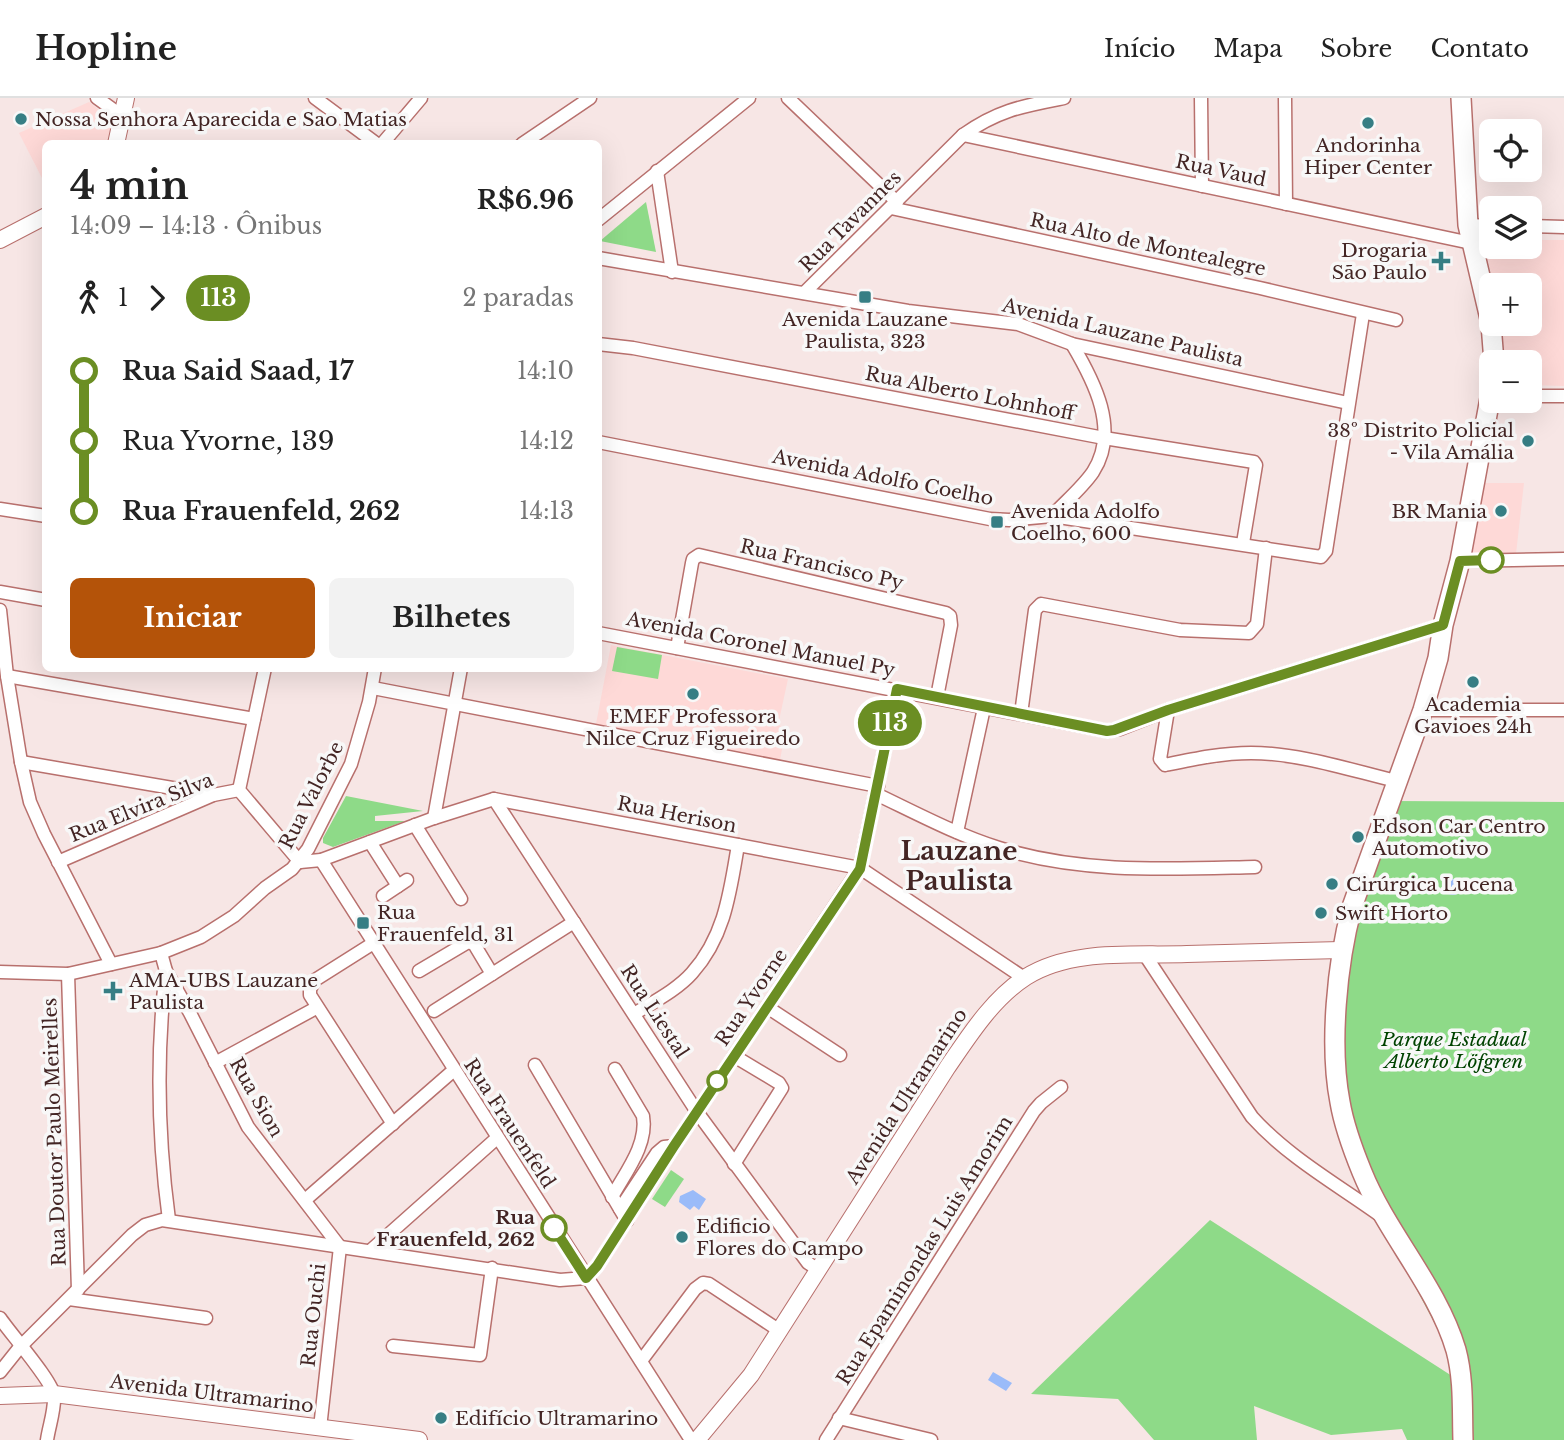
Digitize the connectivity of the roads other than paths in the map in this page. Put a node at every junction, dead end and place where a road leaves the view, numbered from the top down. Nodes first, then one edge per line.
1 (97, 98) edge
2 (126, 98) edge
3 (315, 98) edge
4 (421, 98) edge
5 (589, 98) edge
6 (749, 98) edge
7 (788, 98) edge
8 (1064, 98) edge
9 (1201, 98) edge
10 (1285, 98) edge
11 (1461, 98) edge
12 (122, 117) junction
13 (963, 135) junction
14 (117, 140) edge
15 (373, 140) edge
16 (383, 140) edge
17 (528, 140) edge
18 (657, 171) junction
19 (1202, 186) junction
20 (1286, 204) junction
21 (894, 205) junction
22 (602, 217) edge
23 (42, 218) edge
24 (1542, 226) edge
25 (1564, 227) edge
26 (1479, 230) edge
27 (1469, 234) junction
28 (0, 240) edge
29 (602, 259) edge
30 (672, 272) junction
31 (1480, 273) edge
32 (804, 293) junction
33 (1363, 314) junction
34 (1396, 320) dead end
35 (602, 344) edge
36 (1072, 344) junction
37 (1542, 396) edge
38 (1564, 396) edge
39 (1348, 403) junction
40 (1488, 413) edge
41 (1104, 438) junction
42 (602, 443) edge
43 (0, 509) edge
44 (42, 515) edge
45 (1052, 516) junction
46 (1243, 543) junction
47 (1266, 548) junction
48 (1564, 559) edge
49 (1460, 561) junction
50 (0, 592) edge
51 (42, 599) edge
52 (0, 610) edge
53 (1443, 625) junction
54 (602, 634) edge
55 (677, 648) junction
56 (264, 672) edge
57 (375, 672) edge
58 (460, 672) edge
59 (7, 676) junction
60 (373, 688) junction
61 (897, 689) junction
62 (937, 697) junction
63 (454, 704) junction
64 (984, 708) junction
65 (1168, 710) junction
66 (1423, 710) junction
67 (1564, 710) edge
68 (1021, 714) junction
69 (254, 719) junction
70 (21, 762) junction
71 (1396, 781) junction
72 (239, 790) junction
73 (877, 790) junction
74 (214, 795) junction
75 (494, 799) junction
76 (434, 818) junction
77 (415, 825) junction
78 (957, 832) junction
79 (370, 842) junction
80 (738, 845) junction
81 (320, 860) junction
82 (58, 862) junction
83 (300, 862) junction
84 (1255, 867) dead end
85 (860, 869) junction
86 (383, 896) dead end
87 (461, 899) dead end
88 (574, 922) junction
89 (372, 944) junction
90 (1341, 950) junction
91 (161, 953) junction
92 (1145, 955) junction
93 (111, 964) junction
94 (166, 971) junction
95 (419, 971) dead end
96 (0, 972) edge
97 (68, 974) junction
98 (492, 974) junction
99 (1024, 978) junction
100 (767, 1007) junction
101 (316, 1008) junction
102 (434, 1010) dead end
103 (634, 1014) junction
104 (840, 1055) dead end
105 (734, 1056) junction
106 (215, 1063) junction
107 (535, 1065) dead end
108 (615, 1069) dead end
109 (454, 1070) junction
110 (1061, 1087) dead end
111 (697, 1112) junction
112 (393, 1124) junction
113 (497, 1138) junction
114 (674, 1146) junction
115 (734, 1164) junction
116 (612, 1197) junction
117 (305, 1200) junction
118 (620, 1209) junction
119 (169, 1220) junction
120 (1386, 1220) junction
121 (627, 1221) junction
122 (340, 1247) junction
123 (370, 1251) junction
124 (492, 1268) junction
125 (819, 1270) junction
126 (586, 1278) junction
127 (73, 1294) junction
128 (0, 1318) edge
129 (206, 1318) dead end
130 (780, 1331) junction
131 (393, 1346) dead end
132 (20, 1347) junction
133 (641, 1361) junction
134 (0, 1372) edge
135 (54, 1394) junction
136 (0, 1396) edge
137 (839, 1418) junction
138 (320, 1428) junction
139 (888, 1436) edge
140 (47, 1440) edge
141 (419, 1440) edge
142 (691, 1440) edge
143 (697, 1440) edge
144 (826, 1440) edge
145 (931, 1440) edge
146 (1464, 1440) edge

1 - 12 street
2 - 12 street
3 - 15 street
4 - 16 street
5 - 17 street
6 - 18 street
7 - 21 street
8 - 13 street, Rua Tavannes
9 - 19 street
10 - 20 street
11 - 27 main road
12 - 14 street
13 - 19 street, Rua Vaud
13 - 21 street, Rua Tavannes
18 - 22 street
18 - 30 street
19 - 20 street, Rua Vaud
20 - 27 street, Rua Vaud
21 - 32 street, Rua Tavannes
21 - 33 street, Rua Alto de Montealegre
23 - 28 street
24 - 25 street
26 - 27 street, Rua Vaud
27 - 31 main road
29 - 30 street, Rua Tavannes
30 - 32 street, Rua Tavannes
32 - 36 street, Avenida Lauzane Paulista
33 - 34 street, Rua Alto de Montealegre
33 - 39 street
35 - 41 street, Rua Alberto Lohnhoff
36 - 39 street, Avenida Lauzane Paulista
36 - 41 street
37 - 38 street
39 - 47 street, Avenida Adolfo Coelho
40 - 49 main road
41 - 45 street
41 - 46 street, Rua Alberto Lohnhoff
42 - 45 street, Avenida Adolfo Coelho
43 - 44 street
45 - 46 street, Avenida Adolfo Coelho
46 - 47 street, Avenida Adolfo Coelho
47 - 68 street
48 - 49 street
49 - 53 main road
50 - 51 street
52 - 59 street
53 - 65 street, Avenida Coronel Manuel Py
53 - 66 main road
54 - 55 street, Avenida Coronel Manuel Py
55 - 61 street, Avenida Coronel Manuel Py
55 - 62 street, Rua Francisco Py
56 - 69 street
57 - 60 street, Rua Valorbe
58 - 63 street
59 - 69 street
59 - 70 street
60 - 63 street
60 - 83 street, Rua Valorbe
61 - 62 street, Avenida Coronel Manuel Py
61 - 73 street
62 - 64 street, Avenida Coronel Manuel Py
63 - 73 street
63 - 76 street
64 - 68 street, Avenida Coronel Manuel Py
64 - 78 street
65 - 68 street, Avenida Coronel Manuel Py
65 - 71 street
66 - 67 street
66 - 71 main road
69 - 72 street
70 - 74 street
70 - 82 street
71 - 90 main road
72 - 74 street, Rua Elvira Silva
72 - 83 street
73 - 78 street
73 - 85 street
74 - 82 street, Rua Elvira Silva
75 - 76 street, Rua Herison
75 - 80 street, Rua Herison
75 - 88 street, Rua Liestal
76 - 77 street, Rua Herison
77 - 79 street, Rua Herison
77 - 87 street
78 - 84 street
79 - 81 street, Rua Herison
79 - 86 street
80 - 85 street, Rua Herison
80 - 103 street
81 - 83 street, Rua Herison
81 - 89 street, Rua Frauenfeld
82 - 93 street
83 - 91 street, Rua Valorbe
85 - 99 street, Rua Herison
85 - 100 street, Rua Yvorne
88 - 98 street
88 - 103 street, Rua Liestal
89 - 101 street
89 - 109 street, Rua Frauenfeld
90 - 92 street, Avenida Ultramarino
90 - 120 main road
91 - 93 street, Rua Valorbe
91 - 94 street, Rua Sion
92 - 99 street, Avenida Ultramarino
92 - 120 street
93 - 97 street, Rua Valorbe
94 - 106 street, Rua Sion
94 - 119 street
95 - 98 street
96 - 97 street, Rua Valorbe
97 - 127 street, Rua Doutor Paulo Meirelles
98 - 102 street
99 - 125 street, Avenida Ultramarino
100 - 104 street
100 - 105 street, Rua Yvorne
101 - 106 street
101 - 112 street
103 - 111 street, Rua Liestal
105 - 111 street, Rua Yvorne
105 - 115 street
106 - 117 street, Rua Sion
107 - 116 street
108 - 116 street
109 - 112 street
109 - 113 street, Rua Frauenfeld
110 - 137 street, Rua Epaminondas Luis Amorim
111 - 114 street, Rua Yvorne
111 - 115 street, Rua Liestal
112 - 117 street
113 - 123 street
113 - 126 street, Rua Frauenfeld
114 - 118 street, Rua Yvorne
114 - 121 street, Rua Yvorne
115 - 125 street, Rua Liestal
116 - 118 street
117 - 122 street, Rua Sion
118 - 121 street
119 - 122 street
119 - 127 street
120 - 146 main road
121 - 126 street, Rua Yvorne
122 - 123 street
122 - 138 street, Rua Ouchi
123 - 124 street
124 - 126 street
124 - 131 street
125 - 130 street, Avenida Ultramarino
126 - 133 street, Rua Frauenfeld
127 - 129 street
127 - 132 street
128 - 132 street
130 - 133 street
130 - 143 street, Avenida Ultramarino
132 - 134 street
132 - 135 street
133 - 142 street, Rua Frauenfeld
135 - 136 street, Avenida Ultramarino
135 - 138 street, Avenida Ultramarino
135 - 140 street
137 - 139 street
137 - 144 street, Rua Epaminondas Luis Amorim
138 - 141 street, Avenida Ultramarino
139 - 145 street

